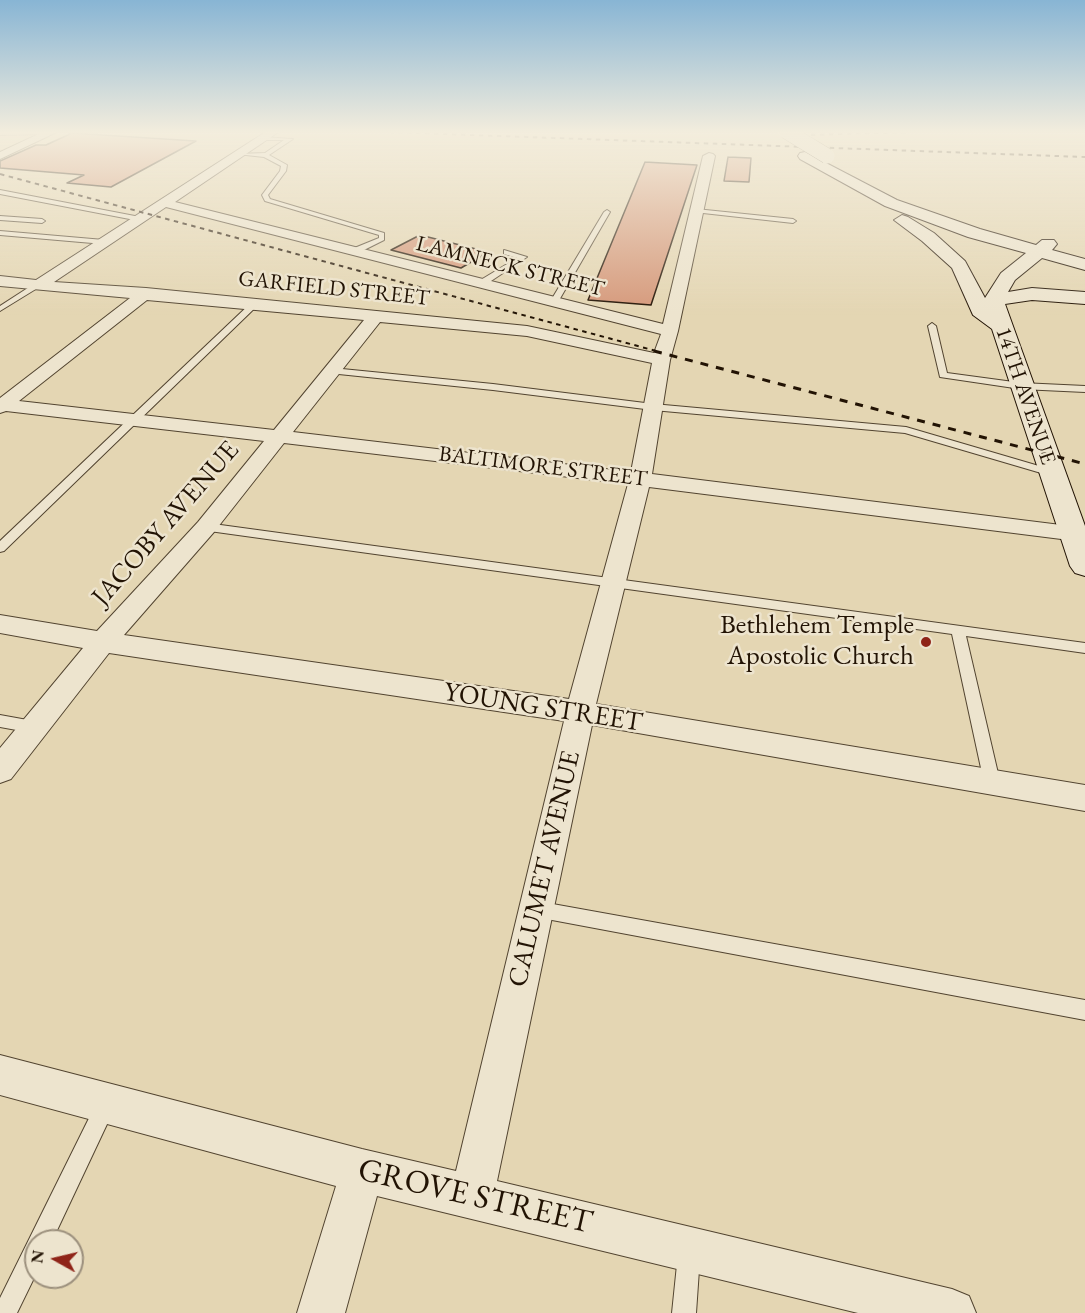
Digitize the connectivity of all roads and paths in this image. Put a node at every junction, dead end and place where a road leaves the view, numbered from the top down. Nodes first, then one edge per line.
1 (1, 192) edge
2 (181, 192) edge
3 (267, 192) edge
4 (701, 192) edge
5 (867, 192) edge
6 (869, 192) edge
7 (895, 192) edge
8 (164, 203) junction
9 (607, 212) dead end
10 (696, 212) junction
11 (0, 218) edge
12 (140, 219) junction
13 (42, 221) dead end
14 (793, 221) dead end
15 (0, 233) edge
16 (104, 242) junction
17 (1043, 248) junction
18 (355, 251) junction
19 (507, 252) dead end
20 (1085, 253) edge
21 (1085, 265) edge
22 (0, 281) edge
23 (482, 283) junction
24 (40, 284) junction
25 (146, 293) junction
26 (1085, 298) edge
27 (994, 300) junction
28 (554, 302) junction
29 (255, 304) junction
30 (0, 309) edge
31 (376, 316) junction
32 (932, 326) dead end
33 (1001, 326) junction
34 (670, 331) junction
35 (661, 360) junction
36 (332, 371) junction
37 (1021, 386) junction
38 (1085, 388) edge
39 (1, 406) edge
40 (653, 407) junction
41 (135, 420) junction
42 (280, 435) junction
43 (1052, 473) junction
44 (640, 480) junction
45 (206, 527) junction
46 (1080, 535) edge
47 (0, 548) edge
48 (1085, 566) edge
49 (613, 585) junction
50 (0, 624) edge
51 (958, 631) junction
52 (103, 642) junction
53 (1085, 648) edge
54 (580, 712) junction
55 (0, 721) edge
56 (33, 727) junction
57 (0, 770) edge
58 (992, 782) junction
59 (1085, 798) edge
60 (536, 909) junction
61 (1085, 1010) edge
62 (0, 1075) edge
63 (106, 1103) junction
64 (362, 1171) junction
65 (472, 1197) junction
66 (46, 1229) edge
67 (690, 1248) junction
68 (24, 1274) edge
69 (5, 1313) edge
70 (321, 1313) edge
71 (684, 1313) edge
72 (952, 1313) edge

1 - 12 lane
2 - 8 street
3 - 18 lane
4 - 10 street, CALUMET AVENUE
5 - 33 main road
6 - 17 main road
7 - 17 main road, bridge
8 - 12 street
8 - 18 street, LAMNECK STREET
9 - 28 lane
10 - 14 lane
10 - 34 street, CALUMET AVENUE
11 - 13 lane
12 - 16 street
15 - 16 lane
16 - 24 street
17 - 20 main road
17 - 21 main road
17 - 27 main road, 14TH AVENUE
18 - 23 street, LAMNECK STREET
19 - 23 lane
22 - 24 street, GARFIELD STREET
23 - 28 street, LAMNECK STREET
24 - 25 street, GARFIELD STREET
24 - 30 lane
25 - 29 street, GARFIELD STREET
25 - 39 street
26 - 27 main road
27 - 33 main road, 14TH AVENUE
28 - 34 street, LAMNECK STREET
29 - 31 street, GARFIELD STREET
29 - 41 lane
31 - 35 street, GARFIELD STREET
31 - 36 street, JACOBY AVENUE
32 - 37 lane
33 - 37 main road, 14TH AVENUE
34 - 35 street, CALUMET AVENUE
35 - 40 street, CALUMET AVENUE
36 - 40 lane
36 - 42 street, JACOBY AVENUE
37 - 38 lane
37 - 43 main road, 14TH AVENUE
39 - 41 street, BALTIMORE STREET
40 - 43 lane
40 - 44 street, CALUMET AVENUE
41 - 42 street, BALTIMORE STREET
41 - 47 lane
42 - 44 street, BALTIMORE STREET
42 - 45 street, JACOBY AVENUE
43 - 46 main road, 14TH AVENUE
44 - 46 street, BALTIMORE STREET
44 - 49 street, CALUMET AVENUE
45 - 49 lane
45 - 52 street, JACOBY AVENUE
46 - 48 main road, 14TH AVENUE
49 - 51 lane
49 - 54 street, CALUMET AVENUE
50 - 52 street, YOUNG STREET
51 - 53 lane
51 - 58 lane
52 - 54 street, YOUNG STREET
52 - 56 street, JACOBY AVENUE
54 - 58 street, YOUNG STREET
54 - 60 street, CALUMET AVENUE
55 - 56 lane
56 - 57 street, JACOBY AVENUE
58 - 59 street, YOUNG STREET
60 - 61 lane
60 - 65 street, CALUMET AVENUE
62 - 63 street, GROVE STREET
63 - 64 street, GROVE STREET
63 - 66 lane
64 - 65 street, GROVE STREET
64 - 70 street
65 - 67 street, GROVE STREET
67 - 71 lane
67 - 72 street, GROVE STREET
68 - 69 lane

